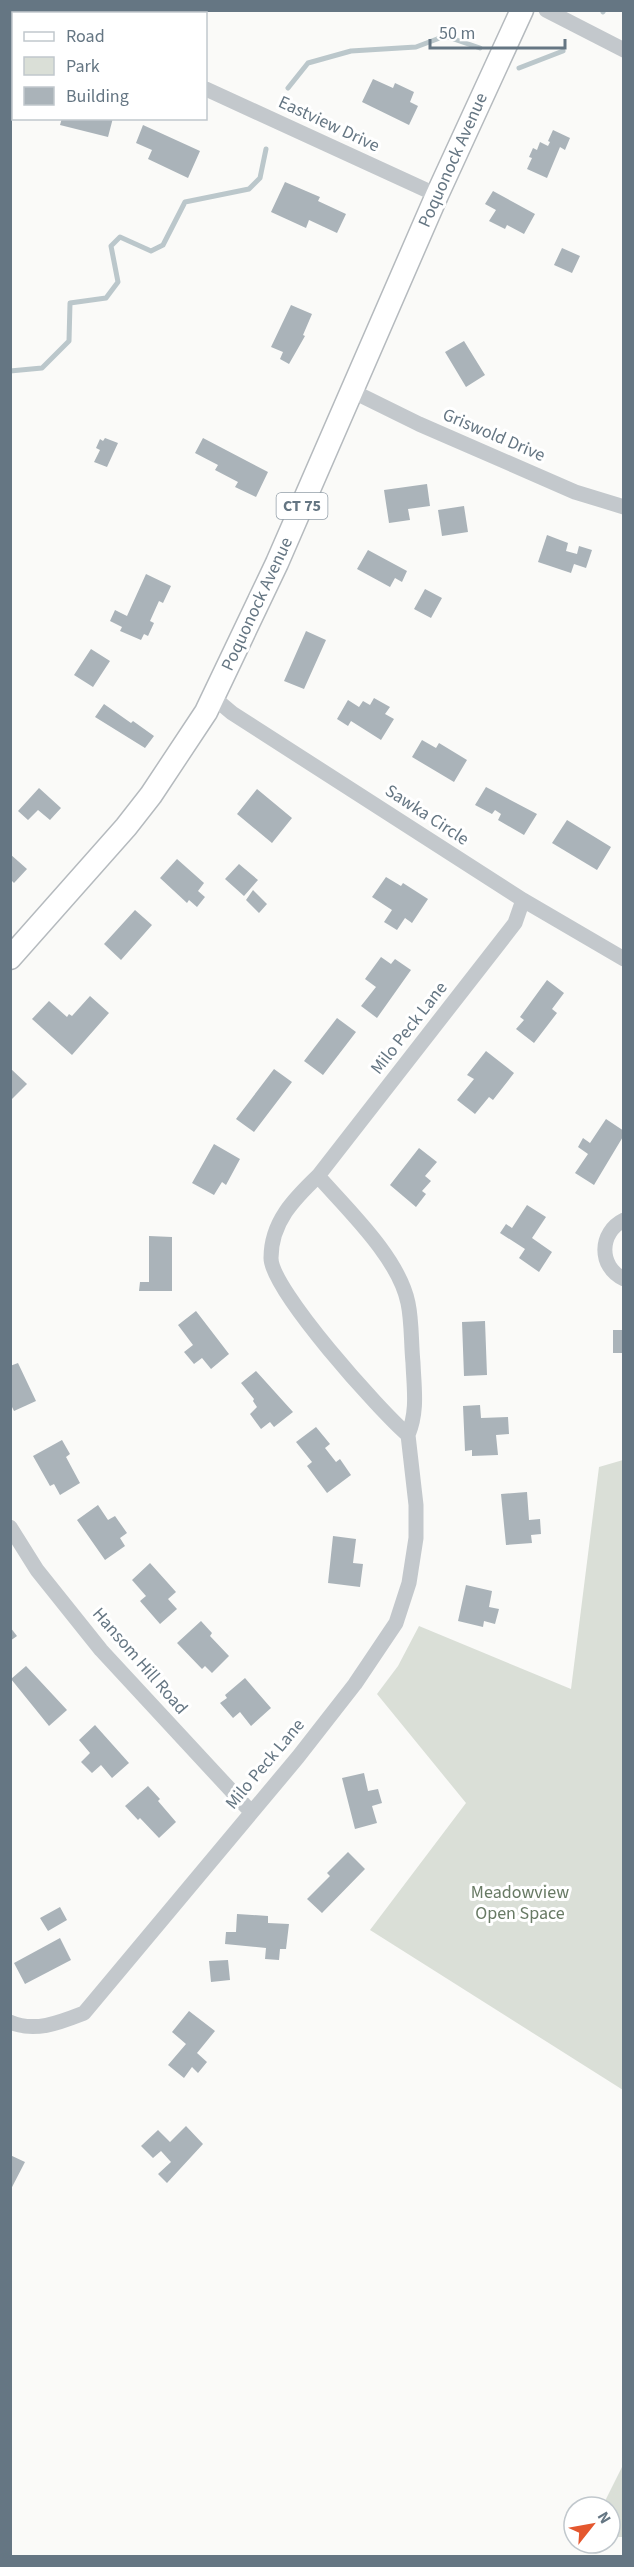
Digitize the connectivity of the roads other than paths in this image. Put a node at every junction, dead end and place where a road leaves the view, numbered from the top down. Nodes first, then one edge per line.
1 (522, 10) edge
2 (546, 10) edge
3 (624, 50) edge
4 (207, 89) edge
5 (437, 195) junction
6 (352, 391) junction
7 (624, 507) edge
8 (213, 698) junction
9 (524, 900) junction
10 (10, 958) edge
11 (624, 959) edge
12 (318, 1176) junction
13 (624, 1220) edge
14 (624, 1279) edge
15 (408, 1435) junction
16 (10, 1527) edge
17 (251, 1812) junction
18 (10, 2022) edge

1 - 5 main road, Poquonock Avenue / CT 75
2 - 3 street
4 - 5 street, Eastview Drive
5 - 6 main road, Poquonock Avenue / CT 75
6 - 7 street, Griswold Drive
6 - 8 main road, Poquonock Avenue / CT 75
8 - 9 street, Sawka Circle
8 - 10 main road, Poquonock Avenue / CT 75
9 - 11 street, Sawka Circle
9 - 12 street, Milo Peck Lane
12 - 15 street, Milo Peck Lane
12 - 15 street, Milo Peck Lane
13 - 14 street
15 - 17 street, Milo Peck Lane
16 - 17 street, Hansom Hill Road
17 - 18 street, Milo Peck Lane

